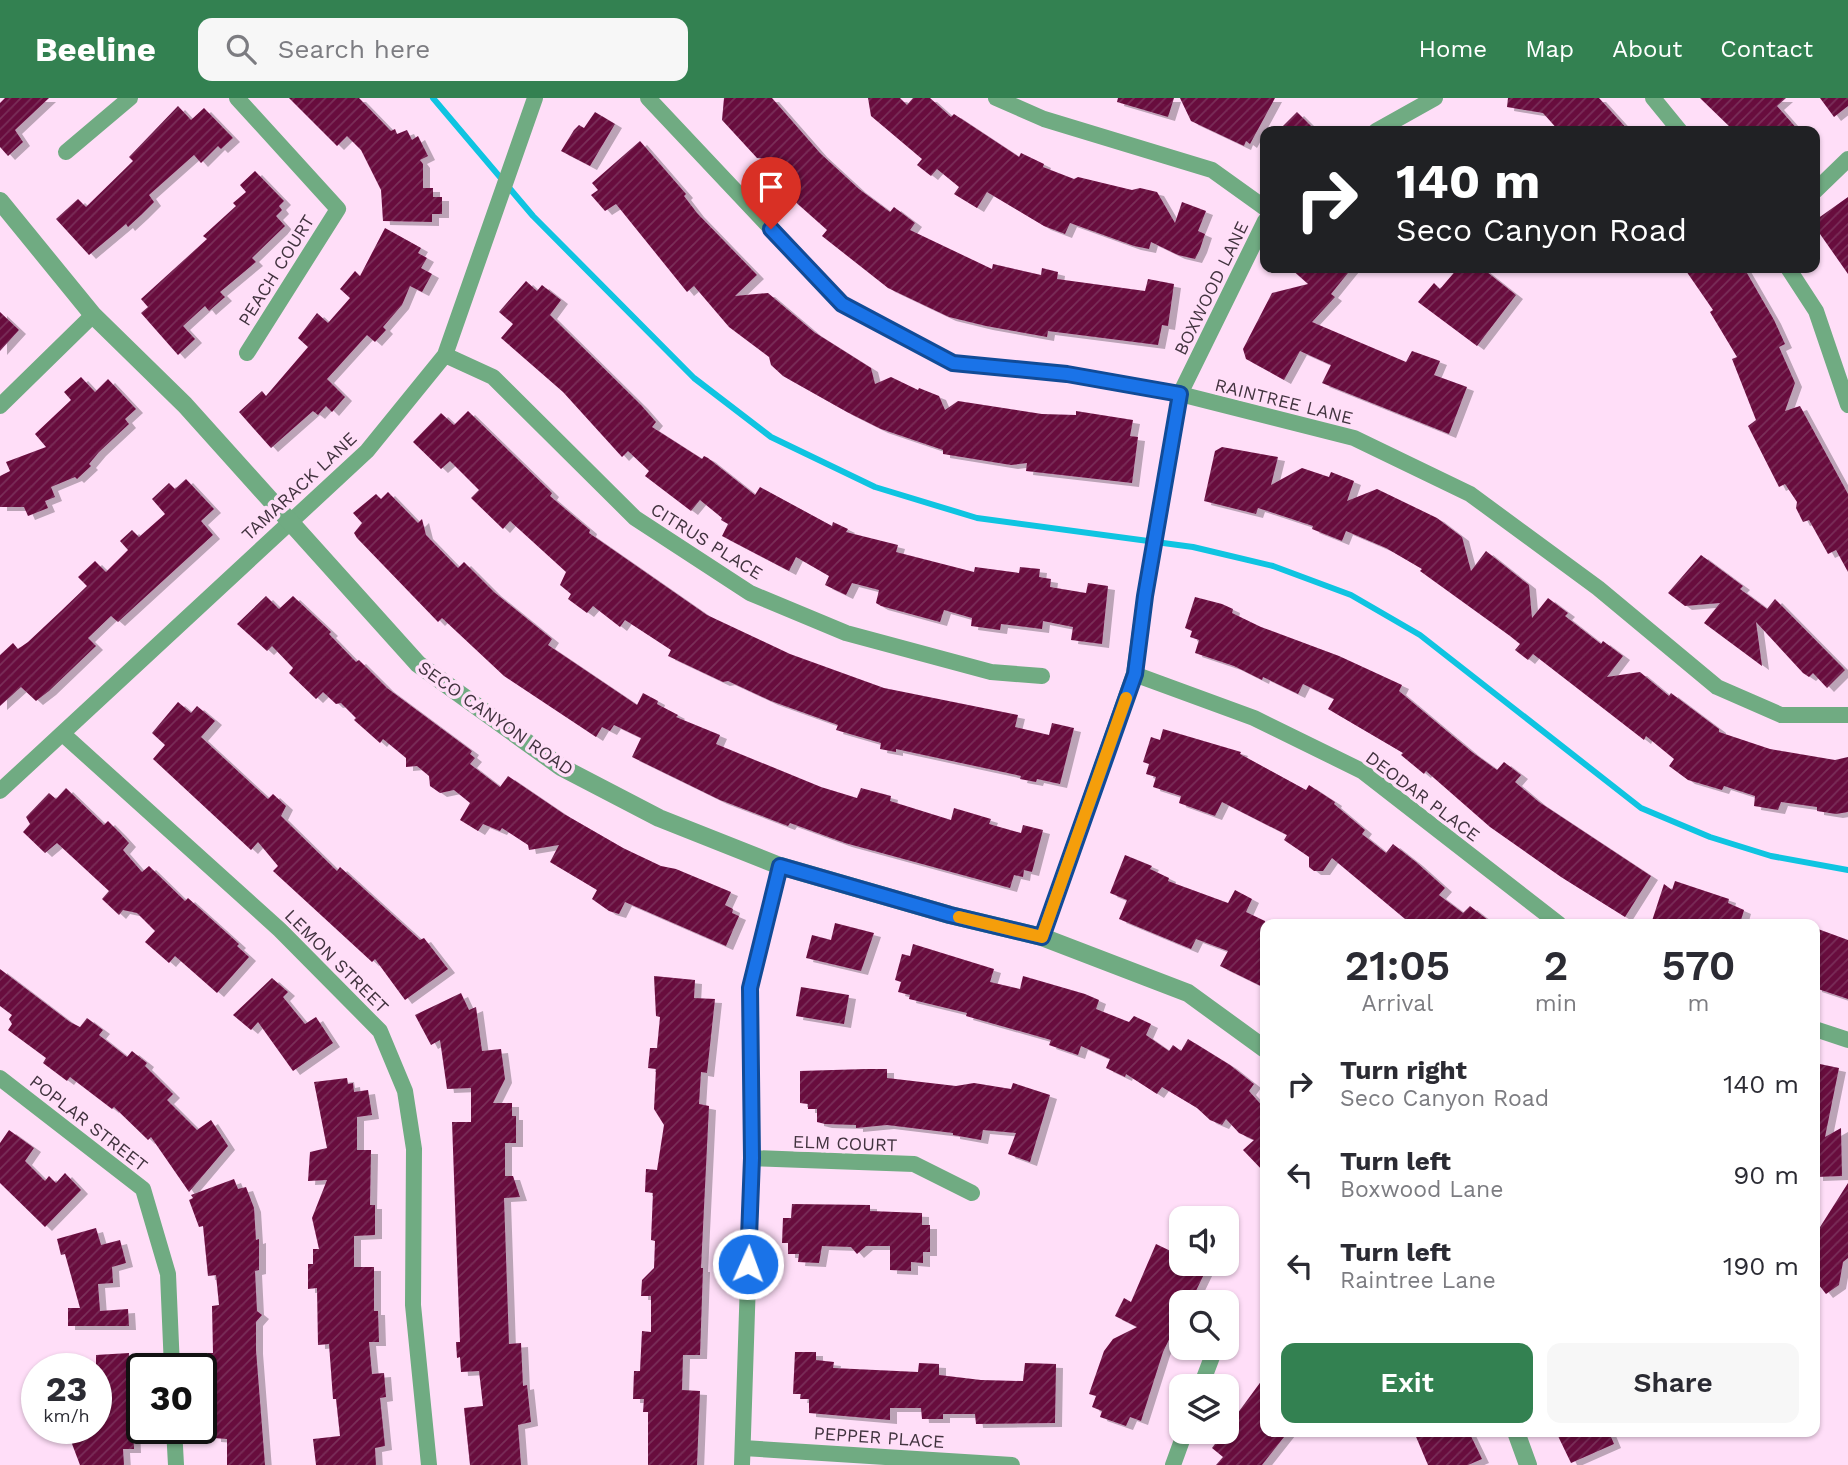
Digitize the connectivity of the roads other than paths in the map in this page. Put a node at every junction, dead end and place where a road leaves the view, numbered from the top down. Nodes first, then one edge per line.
1 (130, 98) edge
2 (237, 98) edge
3 (535, 98) edge
4 (648, 98) edge
5 (996, 98) edge
6 (1436, 98) edge
7 (1653, 98) edge
8 (1385, 126) edge
9 (1676, 126) edge
10 (66, 152) dead end
11 (1848, 159) edge
12 (1820, 186) edge
13 (0, 201) edge
14 (1260, 204) edge
15 (1260, 231) edge
16 (1790, 273) edge
17 (93, 315) junction
18 (247, 353) dead end
19 (444, 355) junction
20 (1180, 394) junction
21 (1848, 405) edge
22 (0, 406) edge
23 (288, 522) junction
24 (1135, 674) junction
25 (1042, 676) dead end
26 (1848, 715) edge
27 (64, 735) junction
28 (0, 791) edge
29 (780, 866) junction
30 (1553, 919) edge
31 (1042, 937) junction
32 (1820, 1031) edge
33 (1848, 1040) edge
34 (1260, 1045) edge
35 (0, 1078) edge
36 (752, 1158) junction
37 (972, 1193) dead end
38 (171, 1353) edge
39 (1518, 1437) edge
40 (175, 1444) edge
41 (1181, 1444) edge
42 (743, 1448) junction
43 (176, 1465) edge
44 (429, 1465) edge
45 (742, 1465) edge
46 (1012, 1465) edge
47 (1173, 1465) edge
48 (1528, 1465) edge

1 - 10 street
2 - 18 street, PEACH COURT
3 - 19 street, TAMARACK LANE
4 - 20 street, RAINTREE LANE
5 - 14 street
6 - 8 street
7 - 9 street
11 - 12 street
13 - 17 street, SECO CANYON ROAD
15 - 20 street, BOXWOOD LANE
16 - 21 street
17 - 22 street
17 - 23 street, SECO CANYON ROAD
19 - 23 street, TAMARACK LANE
19 - 25 street, CITRUS PLACE
20 - 24 street, BOXWOOD LANE
20 - 26 street, RAINTREE LANE
23 - 27 street, TAMARACK LANE
23 - 29 street, SECO CANYON ROAD
24 - 30 street, DEODAR PLACE
24 - 31 street, BOXWOOD LANE
27 - 28 street, TAMARACK LANE
27 - 44 street, LEMON STREET
29 - 31 street, SECO CANYON ROAD
29 - 36 street
31 - 34 street, SECO CANYON ROAD
32 - 33 street
35 - 38 street, POPLAR STREET
36 - 37 street, ELM COURT
36 - 42 street
39 - 48 street
40 - 43 street
41 - 47 street
42 - 45 street
42 - 46 street, PEPPER PLACE

